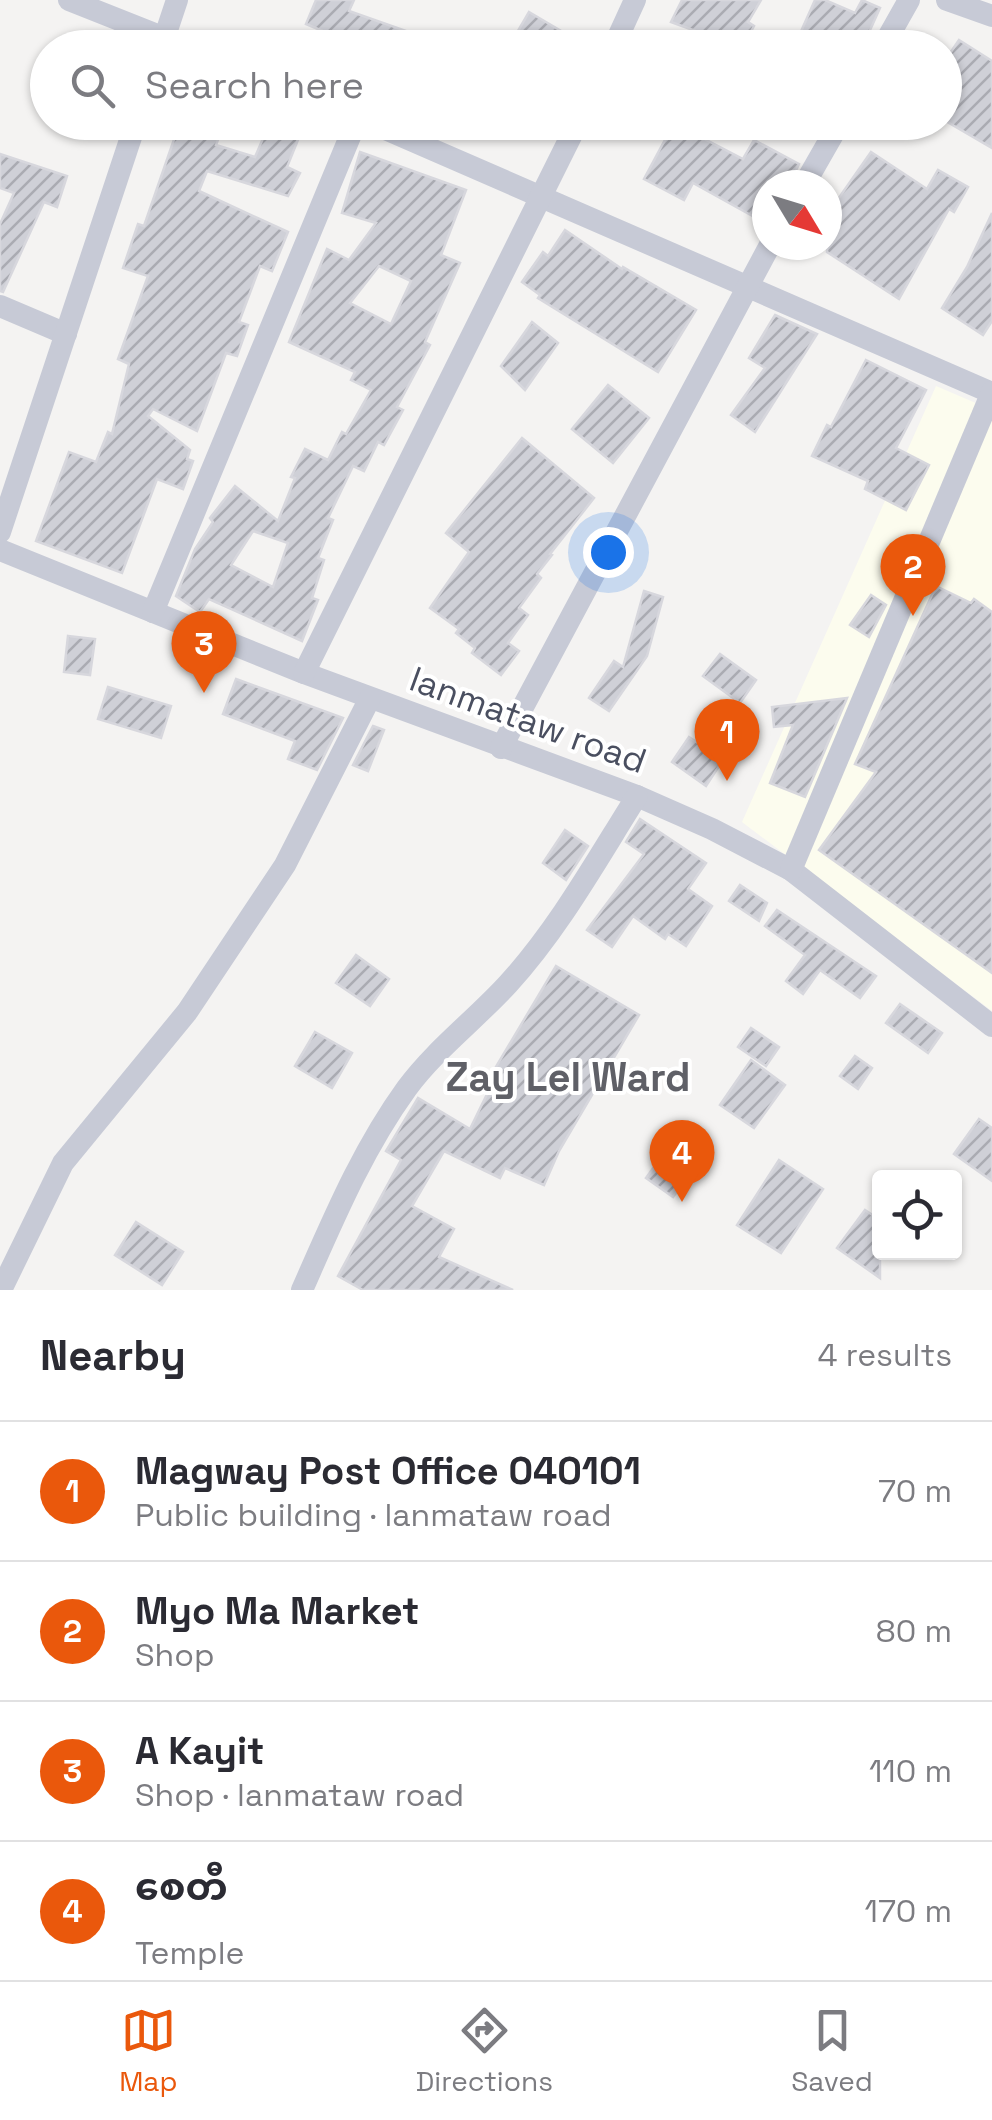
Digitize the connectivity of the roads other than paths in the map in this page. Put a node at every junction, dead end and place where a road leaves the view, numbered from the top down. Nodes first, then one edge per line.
1 (69, 0) edge
2 (177, 0) edge
3 (635, 0) edge
4 (909, 0) edge
5 (947, 0) edge
6 (992, 16) edge
7 (136, 30) edge
8 (167, 30) edge
9 (621, 30) edge
10 (892, 30) edge
11 (130, 140) edge
12 (349, 140) edge
13 (410, 140) edge
14 (570, 140) edge
15 (830, 140) edge
16 (813, 170) edge
17 (543, 197) junction
18 (762, 260) edge
19 (748, 284) junction
20 (0, 306) edge
21 (66, 334) junction
22 (992, 392) edge
23 (0, 532) edge
24 (0, 550) edge
25 (152, 612) junction
26 (304, 672) junction
27 (370, 698) junction
28 (502, 748) junction
29 (636, 796) junction
30 (790, 870) junction
31 (992, 1026) edge
32 (0, 1290) edge
33 (302, 1290) edge

1 - 7 street
2 - 8 street
3 - 9 street
4 - 10 street
5 - 6 street
11 - 21 street
12 - 25 street
13 - 17 street
14 - 17 street
15 - 16 street
17 - 19 street
17 - 26 street
18 - 19 street
19 - 22 street
19 - 28 street
20 - 21 street
21 - 23 street
22 - 30 street
24 - 25 street, lanmataw road
25 - 26 street, lanmataw road
26 - 27 street, lanmataw road
27 - 28 street, lanmataw road
27 - 32 street
28 - 29 street, lanmataw road
29 - 30 street, lanmataw road
29 - 33 street
30 - 31 street, lanmataw road

